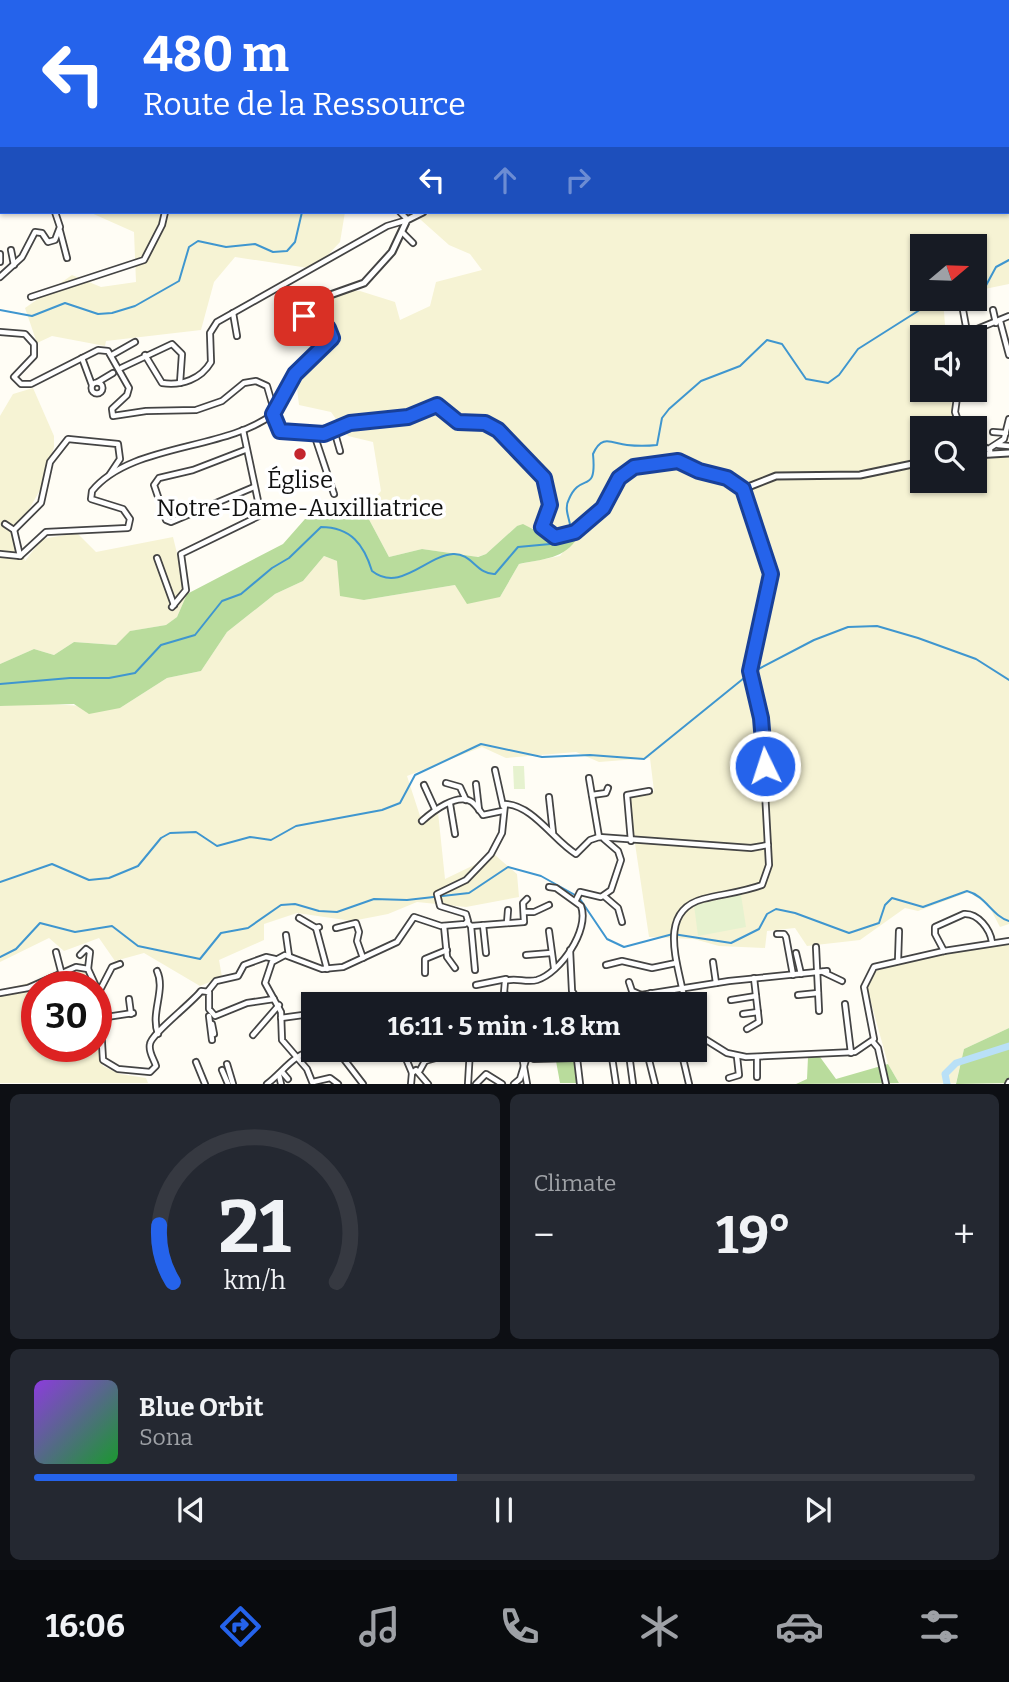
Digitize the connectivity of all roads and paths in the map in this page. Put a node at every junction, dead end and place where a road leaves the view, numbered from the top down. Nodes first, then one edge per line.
1 (56, 214) edge
2 (165, 214) edge
3 (402, 214) edge
4 (419, 214) edge
5 (407, 220) junction
6 (60, 231) junction
7 (403, 233) junction
8 (413, 243) dead end
9 (11, 250) dead end
10 (0, 254) edge
11 (67, 258) dead end
12 (0, 262) edge
13 (14, 265) junction
14 (0, 277) edge
15 (31, 297) dead end
16 (993, 310) dead end
17 (233, 313) junction
18 (1009, 316) edge
19 (998, 322) junction
20 (987, 326) edge
21 (0, 332) edge
22 (237, 336) dead end
23 (135, 342) dead end
24 (112, 355) junction
25 (145, 355) junction
26 (1009, 355) edge
27 (82, 358) junction
28 (121, 368) junction
29 (113, 373) dead end
30 (180, 383) junction
31 (274, 413) junction
32 (1009, 419) edge
33 (243, 430) junction
34 (334, 430) junction
35 (993, 432) dead end
36 (1006, 433) junction
37 (314, 434) junction
38 (997, 445) junction
39 (1009, 446) edge
40 (245, 450) junction
41 (340, 451) dead end
42 (989, 452) joint
43 (1009, 453) edge
44 (910, 465) edge
45 (108, 477) junction
46 (254, 487) junction
47 (743, 489) junction
48 (334, 494) dead end
49 (5, 524) dead end
50 (14, 530) junction
51 (0, 554) edge
52 (20, 556) junction
53 (157, 558) dead end
54 (495, 770) dead end
55 (589, 778) dead end
56 (446, 783) dead end
57 (476, 784) dead end
58 (424, 785) dead end
59 (608, 788) dead end
60 (649, 791) dead end
61 (592, 795) junction
62 (549, 797) dead end
63 (466, 800) junction
64 (450, 804) junction
65 (503, 808) junction
66 (435, 809) junction
67 (479, 811) junction
68 (422, 821) dead end
69 (553, 833) junction
70 (455, 834) dead end
71 (601, 837) junction
72 (631, 841) junction
73 (768, 845) junction
74 (549, 887) dead end
75 (604, 897) junction
76 (527, 900) dead end
77 (576, 900) junction
78 (549, 905) dead end
79 (508, 910) dead end
80 (525, 912) junction
81 (299, 918) dead end
82 (622, 922) dead end
83 (506, 923) junction
84 (469, 924) junction
85 (483, 925) junction
86 (444, 926) junction
87 (336, 928) dead end
88 (549, 931) dead end
89 (899, 931) dead end
90 (776, 934) dead end
91 (286, 935) dead end
92 (1009, 941) edge
93 (992, 943) junction
94 (816, 947) dead end
95 (570, 949) junction
96 (447, 950) junction
97 (944, 951) junction
98 (56, 952) dead end
99 (486, 953) dead end
100 (796, 953) dead end
101 (551, 954) junction
102 (80, 955) dead end
103 (526, 955) dead end
104 (289, 956) junction
105 (363, 958) junction
106 (275, 960) junction
107 (898, 961) junction
108 (713, 962) dead end
109 (676, 963) junction
110 (120, 964) dead end
111 (606, 965) dead end
112 (455, 968) dead end
113 (88, 969) joint
114 (327, 969) junction
115 (555, 969) junction
116 (475, 970) dead end
117 (61, 971) edge
118 (69, 971) edge
119 (110, 971) edge
120 (157, 971) dead end
121 (822, 971) junction
122 (425, 973) dead end
123 (801, 974) junction
124 (793, 975) junction
125 (754, 978) junction
126 (508, 979) junction
127 (842, 981) dead end
128 (629, 982) dead end
129 (716, 983) junction
130 (476, 985) dead end
131 (683, 987) junction
132 (21, 989) edge
133 (208, 991) junction
134 (504, 992) edge
135 (572, 992) edge
136 (635, 992) edge
137 (656, 992) edge
138 (684, 992) edge
139 (0, 993) edge
140 (818, 993) junction
141 (756, 996) junction
142 (798, 996) dead end
143 (129, 999) dead end
144 (274, 999) junction
145 (731, 1000) dead end
146 (845, 1004) dead end
147 (279, 1005) junction
148 (819, 1011) dead end
149 (758, 1012) junction
150 (743, 1014) dead end
151 (210, 1015) junction
152 (301, 1015) edge
153 (112, 1016) edge
154 (281, 1018) junction
155 (747, 1029) dead end
156 (158, 1034) junction
157 (253, 1035) dead end
158 (213, 1037) dead end
159 (707, 1040) edge
160 (873, 1042) junction
161 (851, 1053) junction
162 (301, 1054) edge
163 (296, 1056) junction
164 (737, 1057) junction
165 (757, 1057) junction
166 (106, 1062) edge
167 (196, 1062) dead end
168 (346, 1062) edge
169 (407, 1062) edge
170 (423, 1062) edge
171 (467, 1062) edge
172 (577, 1062) edge
173 (613, 1062) edge
174 (630, 1062) edge
175 (648, 1062) edge
176 (684, 1062) edge
177 (524, 1063) joint
178 (227, 1064) dead end
179 (222, 1070) dead end
180 (420, 1071) junction
181 (412, 1073) junction
182 (280, 1074) junction
183 (757, 1077) dead end
184 (729, 1078) dead end
185 (288, 1079) dead end
186 (205, 1083) edge
187 (230, 1083) edge
188 (267, 1083) edge
189 (281, 1083) edge
190 (313, 1083) edge
191 (338, 1083) edge
192 (363, 1083) edge
193 (411, 1083) edge
194 (428, 1083) edge
195 (468, 1083) edge
196 (477, 1083) edge
197 (502, 1083) edge
198 (514, 1083) edge
199 (527, 1083) edge
200 (580, 1083) edge
201 (615, 1083) edge
202 (633, 1083) edge
203 (655, 1083) edge
204 (689, 1083) edge
205 (886, 1083) edge

1 - 6 street
2 - 15 street
3 - 5 street
4 - 5 street
5 - 7 street
5 - 17 street
6 - 11 street
6 - 13 street
7 - 8 street
7 - 31 street
9 - 13 street
10 - 12 street
13 - 14 street
16 - 19 street
17 - 22 street
17 - 30 street
18 - 19 street
19 - 20 street
19 - 26 street
21 - 27 street
23 - 24 street
24 - 27 street
24 - 28 street
25 - 28 street
25 - 30 street
25 - 30 street
27 - 29 street
28 - 31 street
31 - 33 street
31 - 37 street
32 - 36 street
33 - 40 street
33 - 45 street
34 - 37 street
34 - 41 street
34 - 47 street
35 - 36 street
36 - 38 street
37 - 48 street
38 - 39 street
38 - 42 street
40 - 46 street
40 - 46 street
42 - 43 street
44 - 47 street
45 - 50 street
45 - 52 street
46 - 53 street
47 - 73 street
49 - 50 street
50 - 52 street
51 - 52 street
54 - 65 street
55 - 61 street
56 - 63 street
57 - 67 street
58 - 66 street
59 - 61 street
60 - 72 street
61 - 71 street
62 - 69 street
63 - 64 street
63 - 67 street
64 - 66 street
64 - 70 street
65 - 67 street
65 - 69 street
65 - 84 street
66 - 68 street
69 - 71 street
71 - 72 street
71 - 75 street
72 - 73 street
73 - 109 street
74 - 77 street
75 - 77 street
75 - 82 street
76 - 80 street
77 - 95 street
78 - 80 street
79 - 83 street
80 - 83 street
81 - 114 street
83 - 85 street
84 - 85 street
84 - 86 street
84 - 116 street
85 - 99 street
86 - 96 street
86 - 105 street
87 - 105 street
88 - 101 street
89 - 107 street
90 - 124 street
91 - 104 street
92 - 93 street
93 - 97 street
93 - 97 street
94 - 121 street
95 - 115 street
95 - 135 street
96 - 112 street
96 - 122 street
97 - 107 street
98 - 117 street
100 - 123 street
101 - 103 street
101 - 115 street
102 - 113 street
104 - 106 street
104 - 114 street
105 - 114 street
106 - 133 street
106 - 144 street
107 - 160 street
108 - 129 street
109 - 111 street
109 - 131 street
110 - 119 street
113 - 118 street
115 - 126 street
120 - 156 street
121 - 123 street
121 - 127 street
121 - 140 street
123 - 124 street
124 - 125 street
125 - 129 street
125 - 141 street
126 - 130 street
126 - 134 street
128 - 136 street
129 - 131 street
131 - 137 street
131 - 138 street
132 - 139 street
133 - 151 street
133 - 156 street
140 - 142 street
140 - 148 street
141 - 145 street
141 - 149 street
143 - 153 street
144 - 147 street
144 - 151 street
146 - 161 street
147 - 154 street
147 - 157 street
149 - 150 street
149 - 155 street
151 - 158 street
152 - 154 street
154 - 163 street
156 - 166 street
159 - 164 street
160 - 161 street
160 - 205 street
161 - 165 street
162 - 163 street
163 - 182 street
163 - 190 street
164 - 165 street
164 - 184 street
165 - 183 street
167 - 186 street
168 - 192 street
169 - 181 street
170 - 180 street
171 - 195 street
172 - 200 street
173 - 201 street
174 - 202 street
175 - 203 street
176 - 204 street
177 - 198 street
177 - 199 street
178 - 187 street
179 - 187 street
180 - 181 street
180 - 194 street
181 - 193 street
182 - 185 street
182 - 188 street
182 - 189 street
190 - 191 street
196 - 197 street

